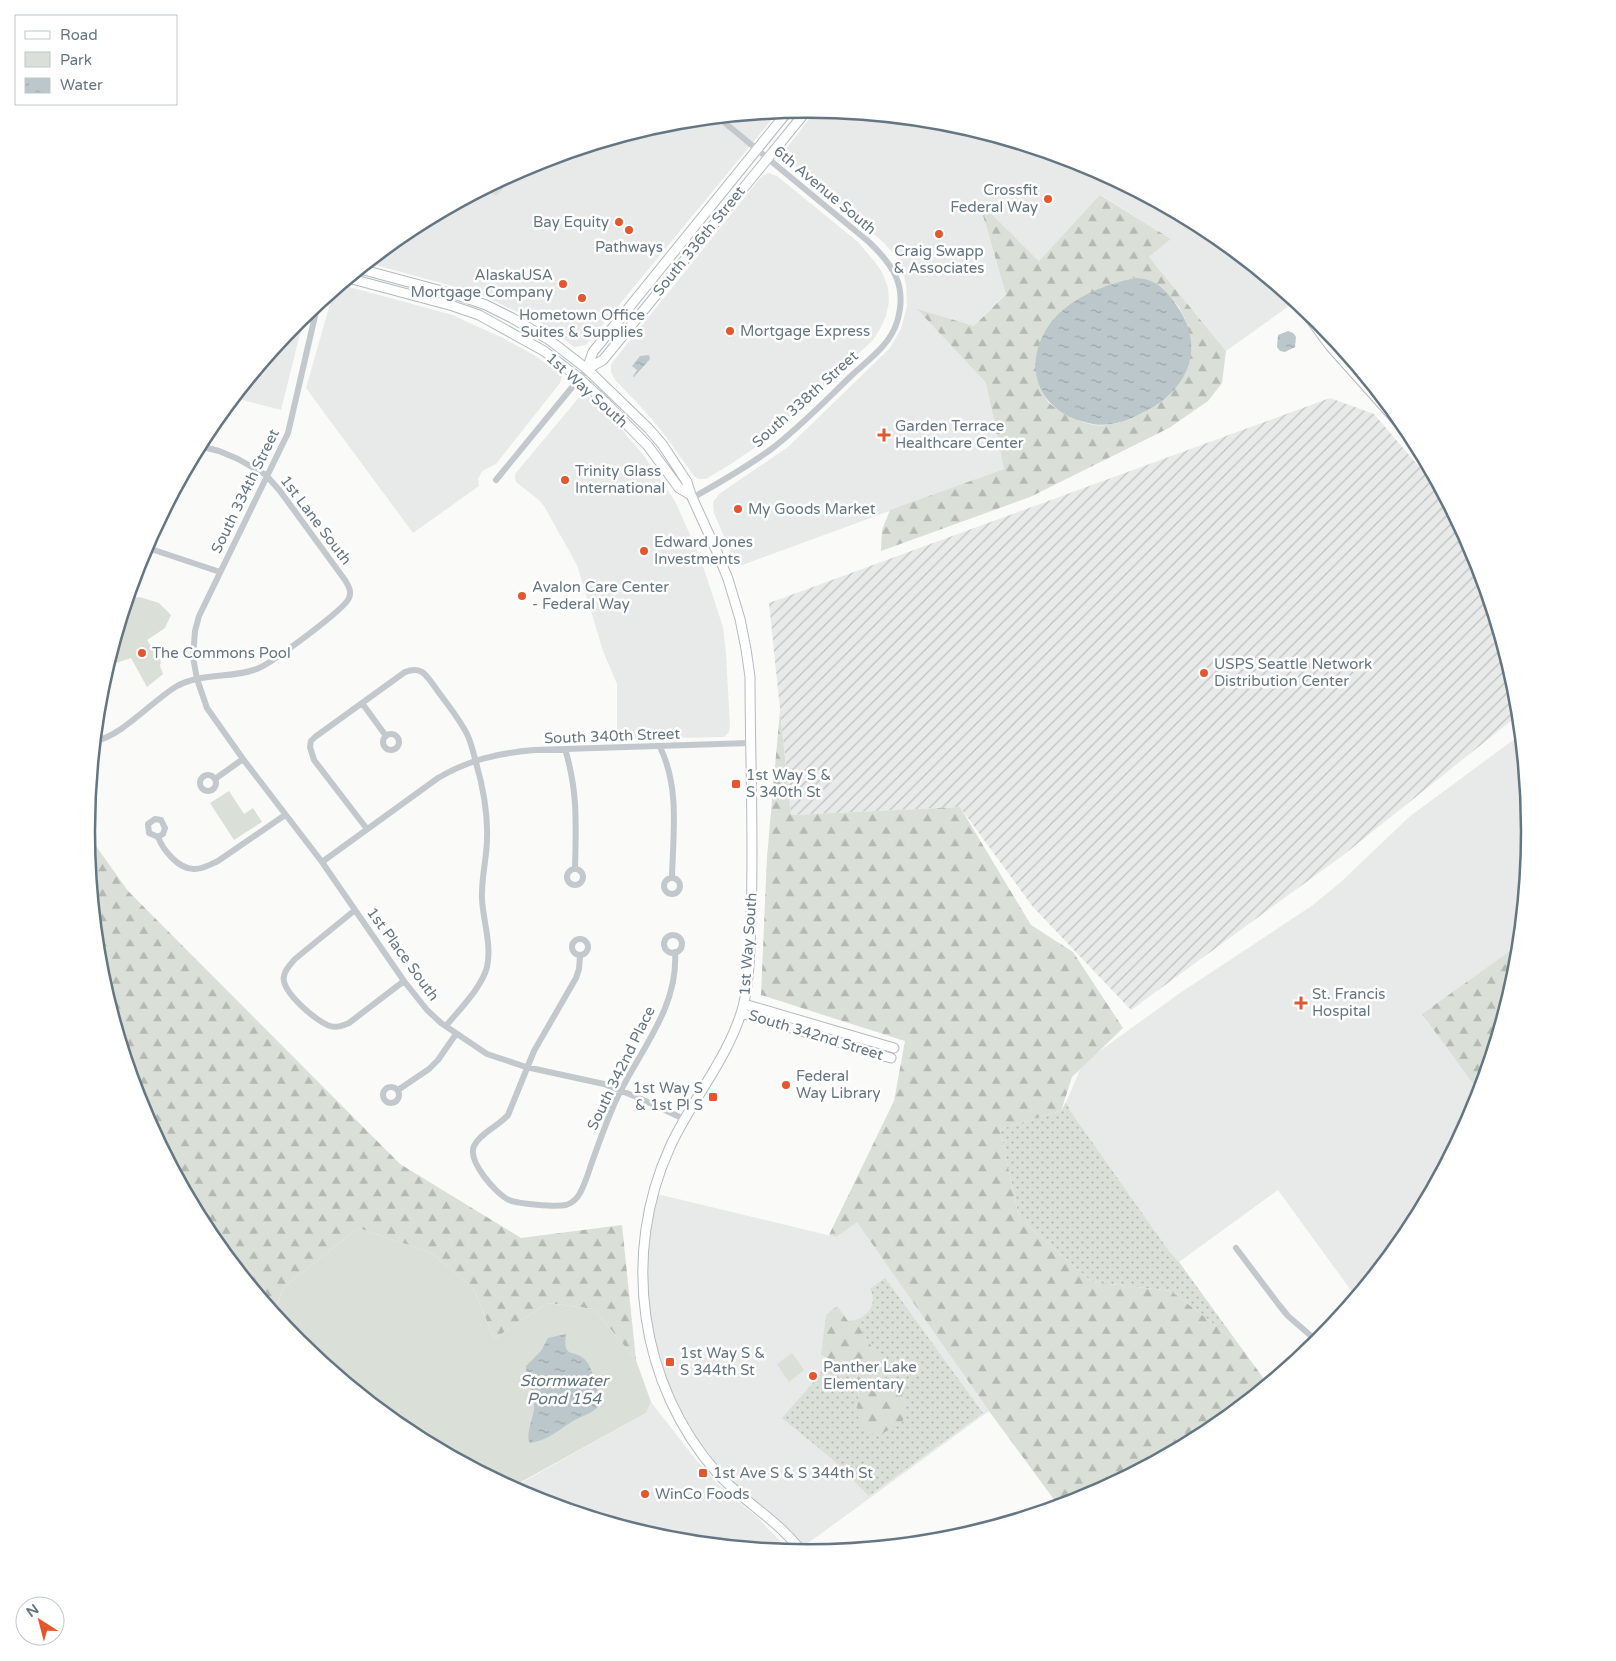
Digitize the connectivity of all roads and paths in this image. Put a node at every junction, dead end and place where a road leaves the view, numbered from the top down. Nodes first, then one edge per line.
1 (800, 118) edge
2 (782, 119) edge
3 (725, 123) edge
4 (756, 149) junction
5 (767, 158) junction
6 (367, 271) edge
7 (355, 280) edge
8 (900, 293) joint
9 (315, 316) edge
10 (1327, 342) edge
11 (587, 369) junction
12 (579, 378) junction
13 (1365, 385) edge
14 (206, 448) edge
15 (266, 475) junction
16 (496, 480) dead end
17 (691, 496) junction
18 (153, 550) edge
19 (220, 572) junction
20 (197, 679) junction
21 (362, 704) junction
22 (386, 736) dead end
23 (101, 739) edge
24 (750, 743) junction
25 (660, 747) junction
26 (565, 749) junction
27 (243, 759) junction
28 (476, 760) junction
29 (215, 779) dead end
30 (286, 814) junction
31 (367, 829) junction
32 (158, 837) dead end
33 (322, 862) junction
34 (575, 869) dead end
35 (672, 878) dead end
36 (355, 910) junction
37 (675, 952) dead end
38 (580, 956) dead end
39 (404, 981) junction
40 (744, 1004) junction
41 (741, 1013) junction
42 (446, 1026) junction
43 (456, 1034) junction
44 (894, 1048) dead end
45 (891, 1058) dead end
46 (526, 1066) junction
47 (398, 1090) dead end
48 (621, 1091) junction
49 (684, 1119) junction
50 (1236, 1248) dead end
51 (1311, 1336) edge
52 (795, 1543) edge

1 - 5 main road, South 336th Street
2 - 4 main road, South 336th Street
3 - 4 street, 6th Avenue South
4 - 5 street, 6th Avenue South
4 - 11 main road, South 336th Street
5 - 8 street, 6th Avenue South
5 - 11 main road, South 336th Street
6 - 11 main road, 1st Way South
7 - 12 main road, 1st Way South
8 - 17 street, South 338th Street
9 - 15 street, South 334th Street
10 - 13 main road
11 - 12 street, South 336th Street
11 - 17 main road, 1st Way South
12 - 16 street, South 336th Street
12 - 17 main road, 1st Way South
14 - 15 street, 1st Lane South
15 - 19 street, South 334th Street
15 - 20 street, 1st Lane South
17 - 24 main road, 1st Way South
18 - 19 street
19 - 20 street, 1st Place South
20 - 23 street
20 - 27 street, 1st Place South
21 - 22 street
21 - 28 street
21 - 31 street
24 - 25 street, South 340th Street
24 - 40 main road, 1st Way South
25 - 26 street, South 340th Street
25 - 35 street
26 - 28 street, South 340th Street
26 - 34 street
27 - 29 street
27 - 30 street, 1st Place South
28 - 31 street, South 340th Street
28 - 42 street
30 - 32 street
30 - 33 street, 1st Place South
31 - 33 street, South 340th Street
33 - 36 street, 1st Place South
36 - 39 street, 1st Place South
36 - 39 street
37 - 48 street, South 342nd Place
38 - 46 street
39 - 42 street, 1st Place South
40 - 41 main road, 1st Way South
40 - 44 main road, South 342nd Street
41 - 45 main road, South 342nd Street
41 - 49 main road, 1st Way South
42 - 43 street, 1st Place South
43 - 46 street, 1st Place South
43 - 47 street
46 - 48 street, 1st Place South
46 - 48 street, South 342nd Place
48 - 49 street, 1st Place South
49 - 52 main road, 1st Way South
50 - 51 street

